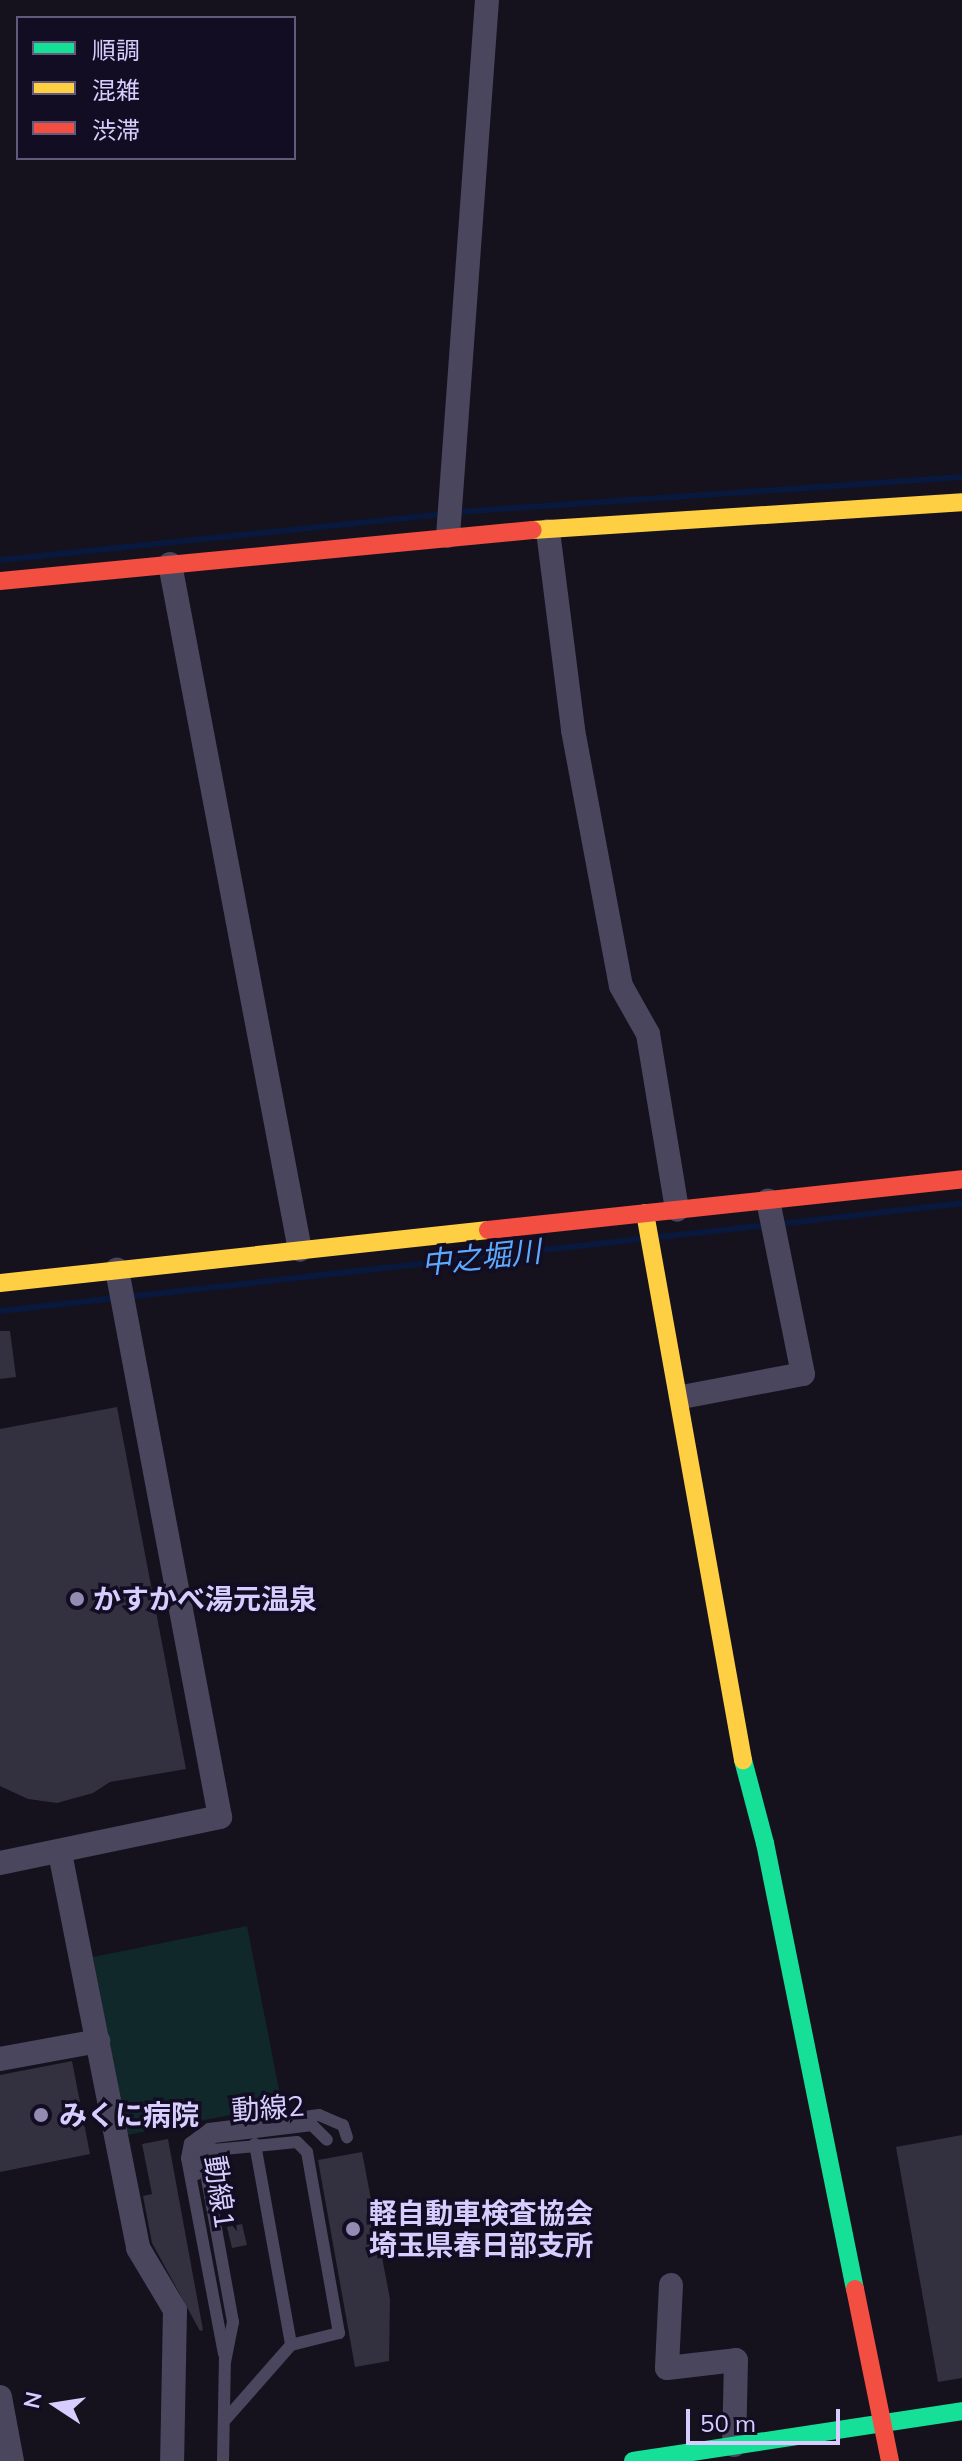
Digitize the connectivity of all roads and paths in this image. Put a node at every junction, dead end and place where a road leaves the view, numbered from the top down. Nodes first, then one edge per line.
1 (487, 0) edge
2 (962, 502) edge
3 (548, 531) junction
4 (448, 532) junction
5 (170, 564) junction
6 (0, 581) edge
7 (962, 1179) edge
8 (768, 1200) junction
9 (677, 1210) junction
10 (645, 1213) junction
11 (300, 1250) junction
12 (119, 1277) junction
13 (0, 1283) edge
14 (682, 1397) junction
15 (60, 1853) junction
16 (0, 1863) edge
17 (98, 2041) junction
18 (0, 2059) edge
19 (347, 2137) dead end
20 (327, 2140) dead end
21 (255, 2144) junction
22 (671, 2285) dead end
23 (222, 2324) junction
24 (291, 2345) junction
25 (225, 2362) junction
26 (0, 2397) edge
27 (962, 2411) edge
28 (226, 2419) junction
29 (883, 2424) junction
30 (226, 2437) junction
31 (734, 2445) junction
32 (12, 2461) edge
33 (172, 2461) edge
34 (223, 2461) edge
35 (230, 2461) edge
36 (633, 2461) edge
37 (890, 2461) edge

1 - 4 street
2 - 3 street
3 - 4 street
3 - 9 street
4 - 5 street
5 - 6 street
5 - 11 street
7 - 8 street
8 - 9 street
8 - 14 street
9 - 10 street
10 - 11 street
10 - 14 street
11 - 12 street
12 - 13 street
12 - 15 street
14 - 29 street
15 - 16 street
15 - 17 street
17 - 18 street
17 - 33 street
19 - 23 lane, 動線1
20 - 23 lane, 動線2
21 - 24 lane
21 - 24 lane
21 - 25 lane
22 - 31 street
23 - 25 lane
24 - 28 lane
25 - 28 lane
26 - 32 street
27 - 29 street
28 - 30 lane
29 - 31 street
29 - 37 street
30 - 34 lane
30 - 35 lane
31 - 36 street

